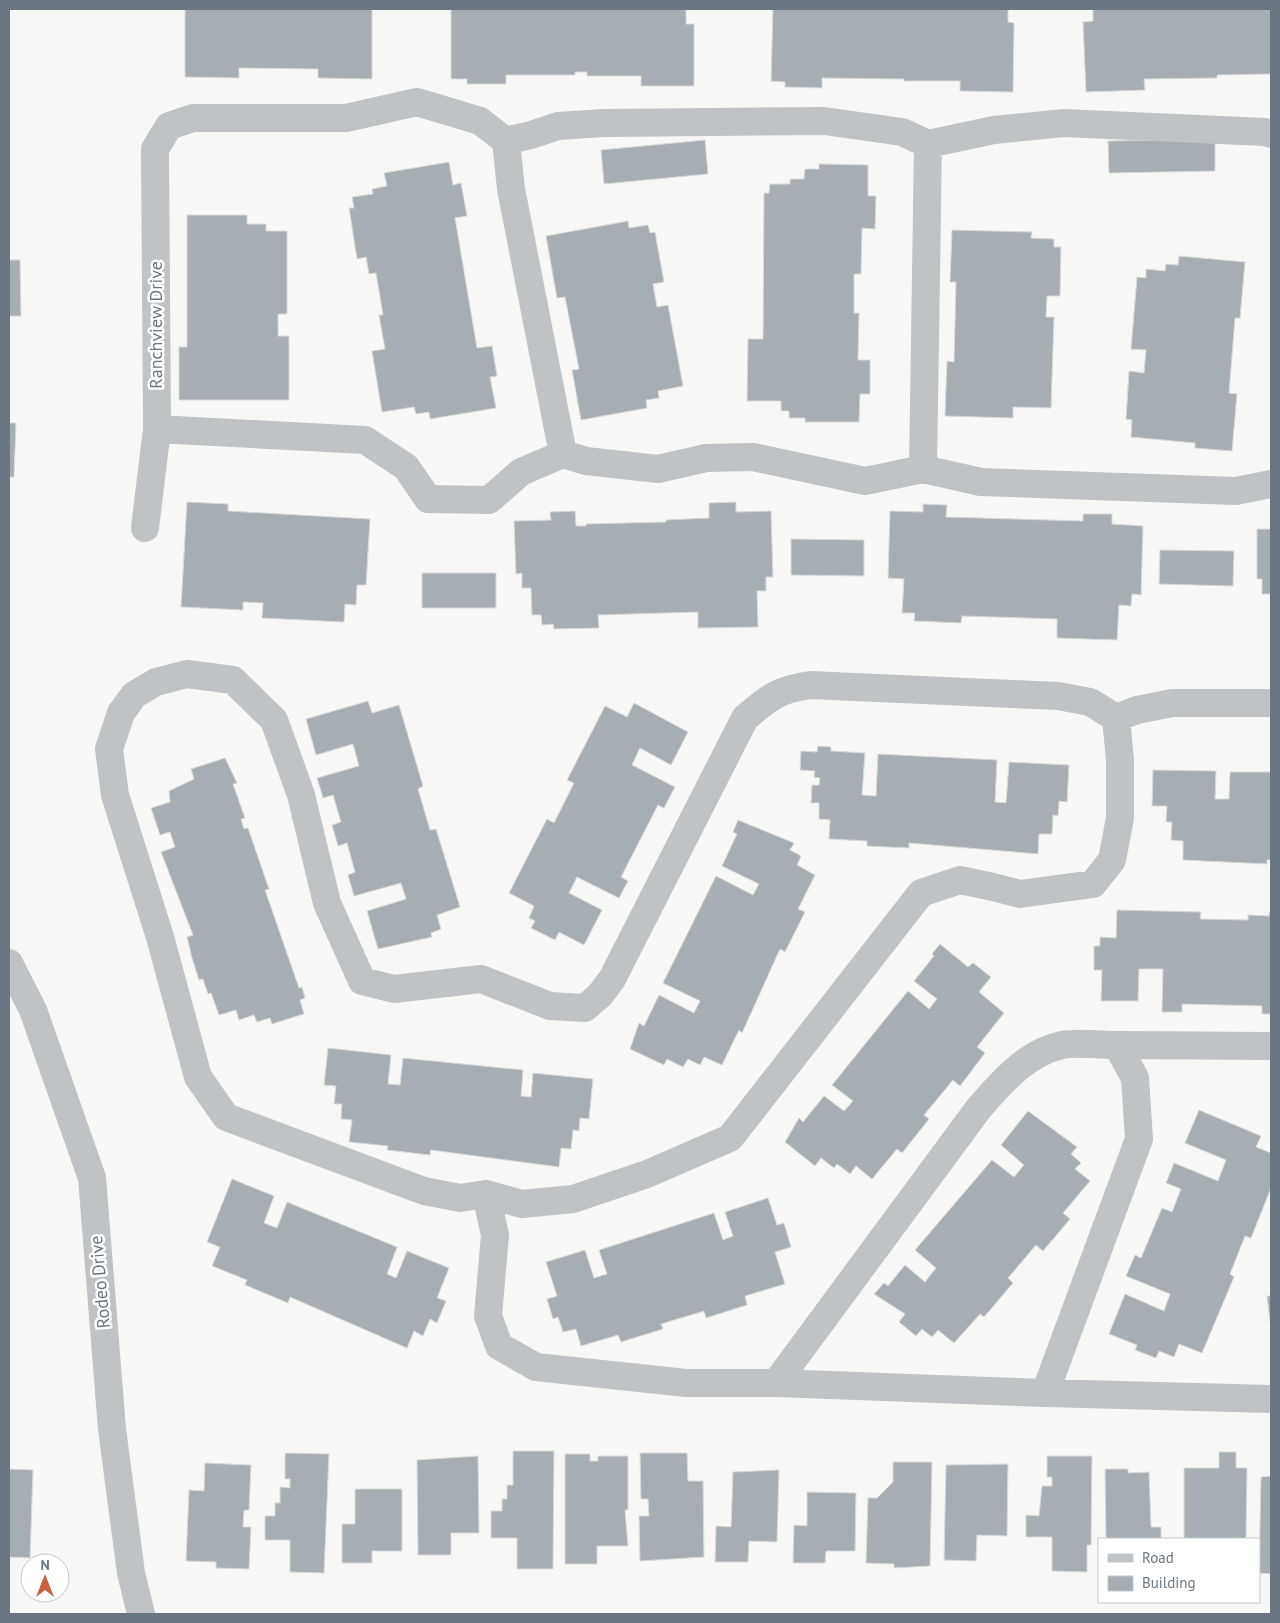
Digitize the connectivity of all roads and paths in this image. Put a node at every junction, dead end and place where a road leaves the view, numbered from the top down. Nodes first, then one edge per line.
1 (1271, 134) edge
2 (506, 141) junction
3 (928, 144) junction
4 (157, 429) junction
5 (563, 454) junction
6 (923, 469) junction
7 (1271, 484) edge
8 (145, 528) dead end
9 (1271, 703) edge
10 (1116, 718) junction
11 (9, 963) edge
12 (1117, 1045) junction
13 (1271, 1046) edge
14 (486, 1194) junction
15 (776, 1383) junction
16 (1046, 1393) junction
17 (1271, 1399) edge
18 (141, 1614) edge

1 - 3 street
2 - 3 street
2 - 4 street, Ranchview Drive
2 - 5 street
3 - 6 street
4 - 5 street
4 - 8 street, Ranchview Drive
5 - 6 street
6 - 7 street
9 - 10 street
10 - 14 street
10 - 14 street
11 - 18 street, Rodeo Drive
12 - 13 street
12 - 15 street
12 - 16 street
14 - 15 street
15 - 16 street
16 - 17 street

